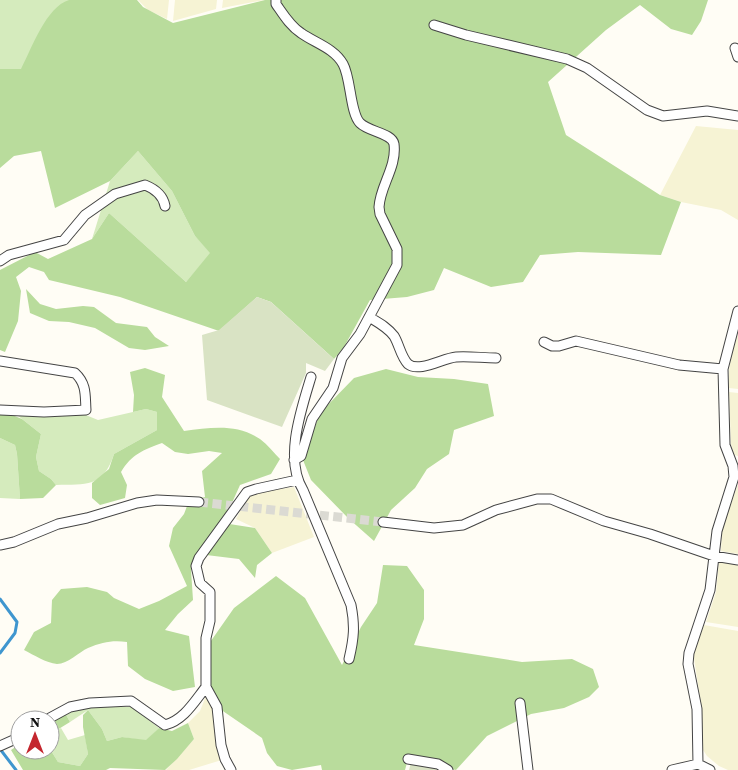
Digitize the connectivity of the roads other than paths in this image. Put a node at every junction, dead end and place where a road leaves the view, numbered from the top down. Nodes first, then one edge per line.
1 (276, 0) edge
2 (434, 25) dead end
3 (738, 116) edge
4 (165, 206) dead end
5 (0, 261) edge
6 (738, 311) edge
7 (370, 317) junction
8 (544, 342) dead end
9 (496, 358) dead end
10 (0, 361) edge
11 (723, 370) junction
12 (311, 377) dead end
13 (0, 410) edge
14 (294, 460) junction
15 (297, 480) junction
16 (199, 502) tunnel mouth
17 (384, 522) tunnel mouth
18 (0, 545) edge
19 (714, 556) junction
20 (738, 560) edge
21 (349, 659) dead end
22 (206, 687) junction
23 (520, 703) dead end
24 (60, 712) edge
25 (408, 759) dead end
26 (698, 764) junction
27 (231, 770) edge
28 (448, 770) edge
29 (528, 770) edge
30 (672, 770) edge
31 (710, 770) edge

1 - 7 street
2 - 3 street
4 - 5 street
6 - 11 street
7 - 9 street
7 - 14 street
8 - 11 street
10 - 13 street
11 - 19 street
12 - 14 street
14 - 15 street
15 - 21 street
15 - 22 street
16 - 18 street
17 - 19 street
19 - 20 street
19 - 26 street
22 - 24 street
22 - 27 street
23 - 29 street
25 - 28 street
26 - 30 street
26 - 31 street

